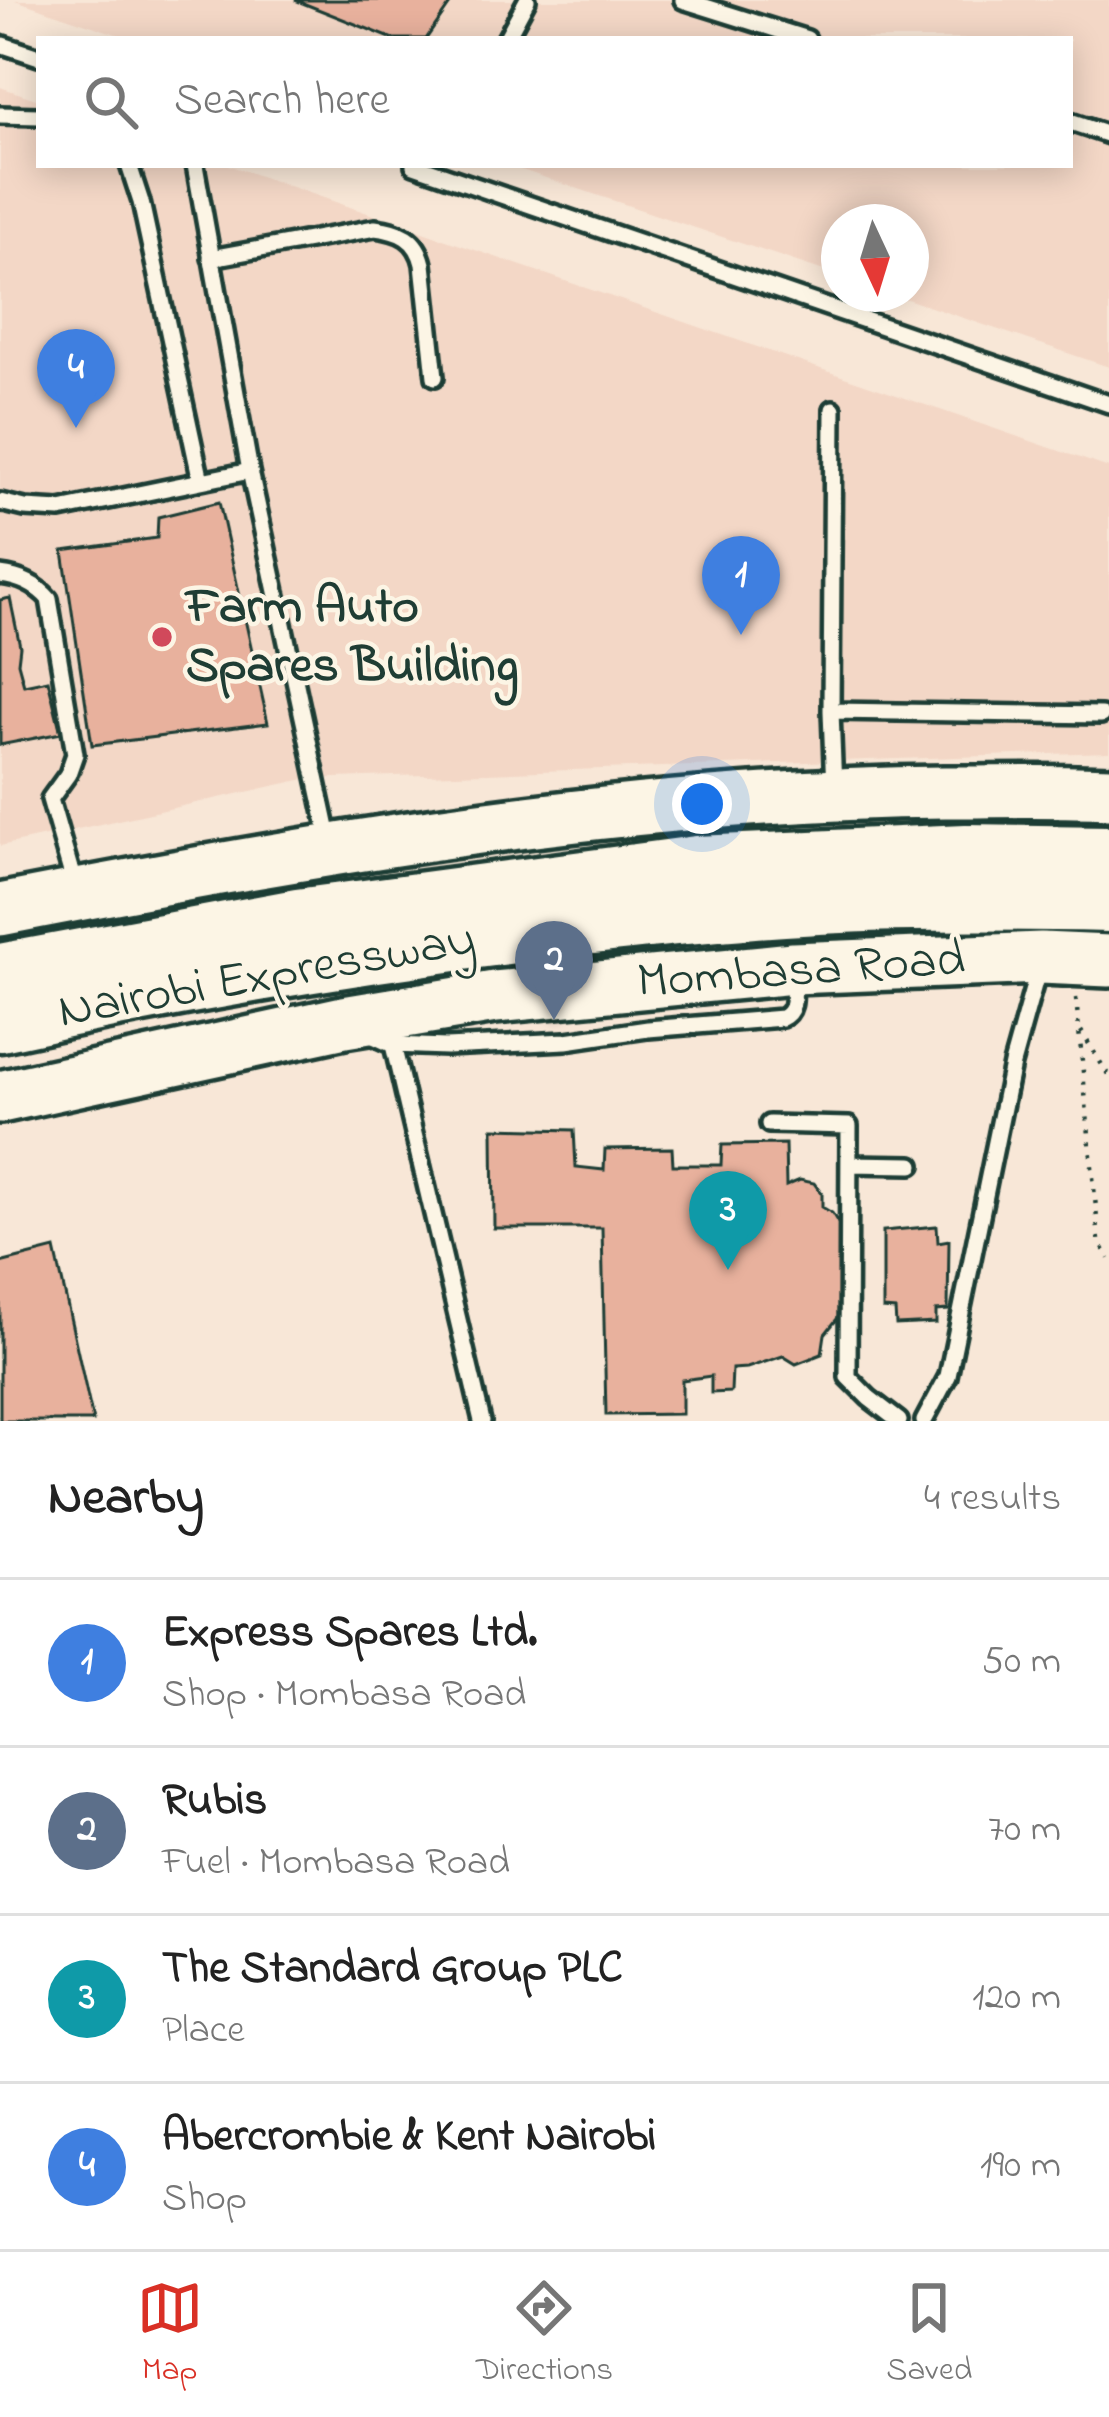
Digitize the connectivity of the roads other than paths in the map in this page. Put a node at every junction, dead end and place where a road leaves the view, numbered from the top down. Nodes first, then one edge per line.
1 (527, 0) edge
2 (683, 0) edge
3 (508, 36) edge
4 (797, 36) edge
5 (0, 44) edge
6 (36, 56) edge
7 (0, 115) edge
8 (36, 116) edge
9 (1073, 123) edge
10 (1109, 135) edge
11 (130, 168) edge
12 (196, 168) edge
13 (436, 168) edge
14 (212, 258) junction
15 (435, 377) dead end
16 (1109, 404) edge
17 (833, 409) dead end
18 (250, 471) junction
19 (200, 482) junction
20 (0, 502) edge
21 (0, 575) edge
22 (831, 711) junction
23 (1101, 715) dead end
24 (834, 793) junction
25 (1109, 793) edge
26 (332, 850) junction
27 (1109, 853) edge
28 (77, 895) junction
29 (1109, 905) edge
30 (0, 910) edge
31 (1075, 959) edge
32 (794, 968) junction
33 (0, 971) edge
34 (344, 1022) junction
35 (0, 1024) edge
36 (393, 1045) junction
37 (0, 1097) edge
38 (769, 1124) dead end
39 (849, 1164) junction
40 (912, 1165) dead end
41 (482, 1421) edge
42 (899, 1421) edge
43 (924, 1421) edge

1 - 3 lane
2 - 4 lane
5 - 6 lane
7 - 8 lane
9 - 10 lane
11 - 19 lane
12 - 14 lane
13 - 16 lane
14 - 15 lane
14 - 18 lane
17 - 22 lane
18 - 19 lane
18 - 26 lane
19 - 20 lane
21 - 28 lane
22 - 23 lane
22 - 24 lane
24 - 25 highway
24 - 26 highway
26 - 28 highway
27 - 33 highway, Nairobi Expressway
28 - 30 highway
29 - 35 highway, Nairobi Expressway
31 - 32 highway, Mombasa Road
31 - 43 lane
32 - 34 highway, Mombasa Road
32 - 36 lane
34 - 36 lane
34 - 37 highway, Mombasa Road
36 - 41 lane
38 - 39 lane
39 - 40 lane
39 - 42 lane

